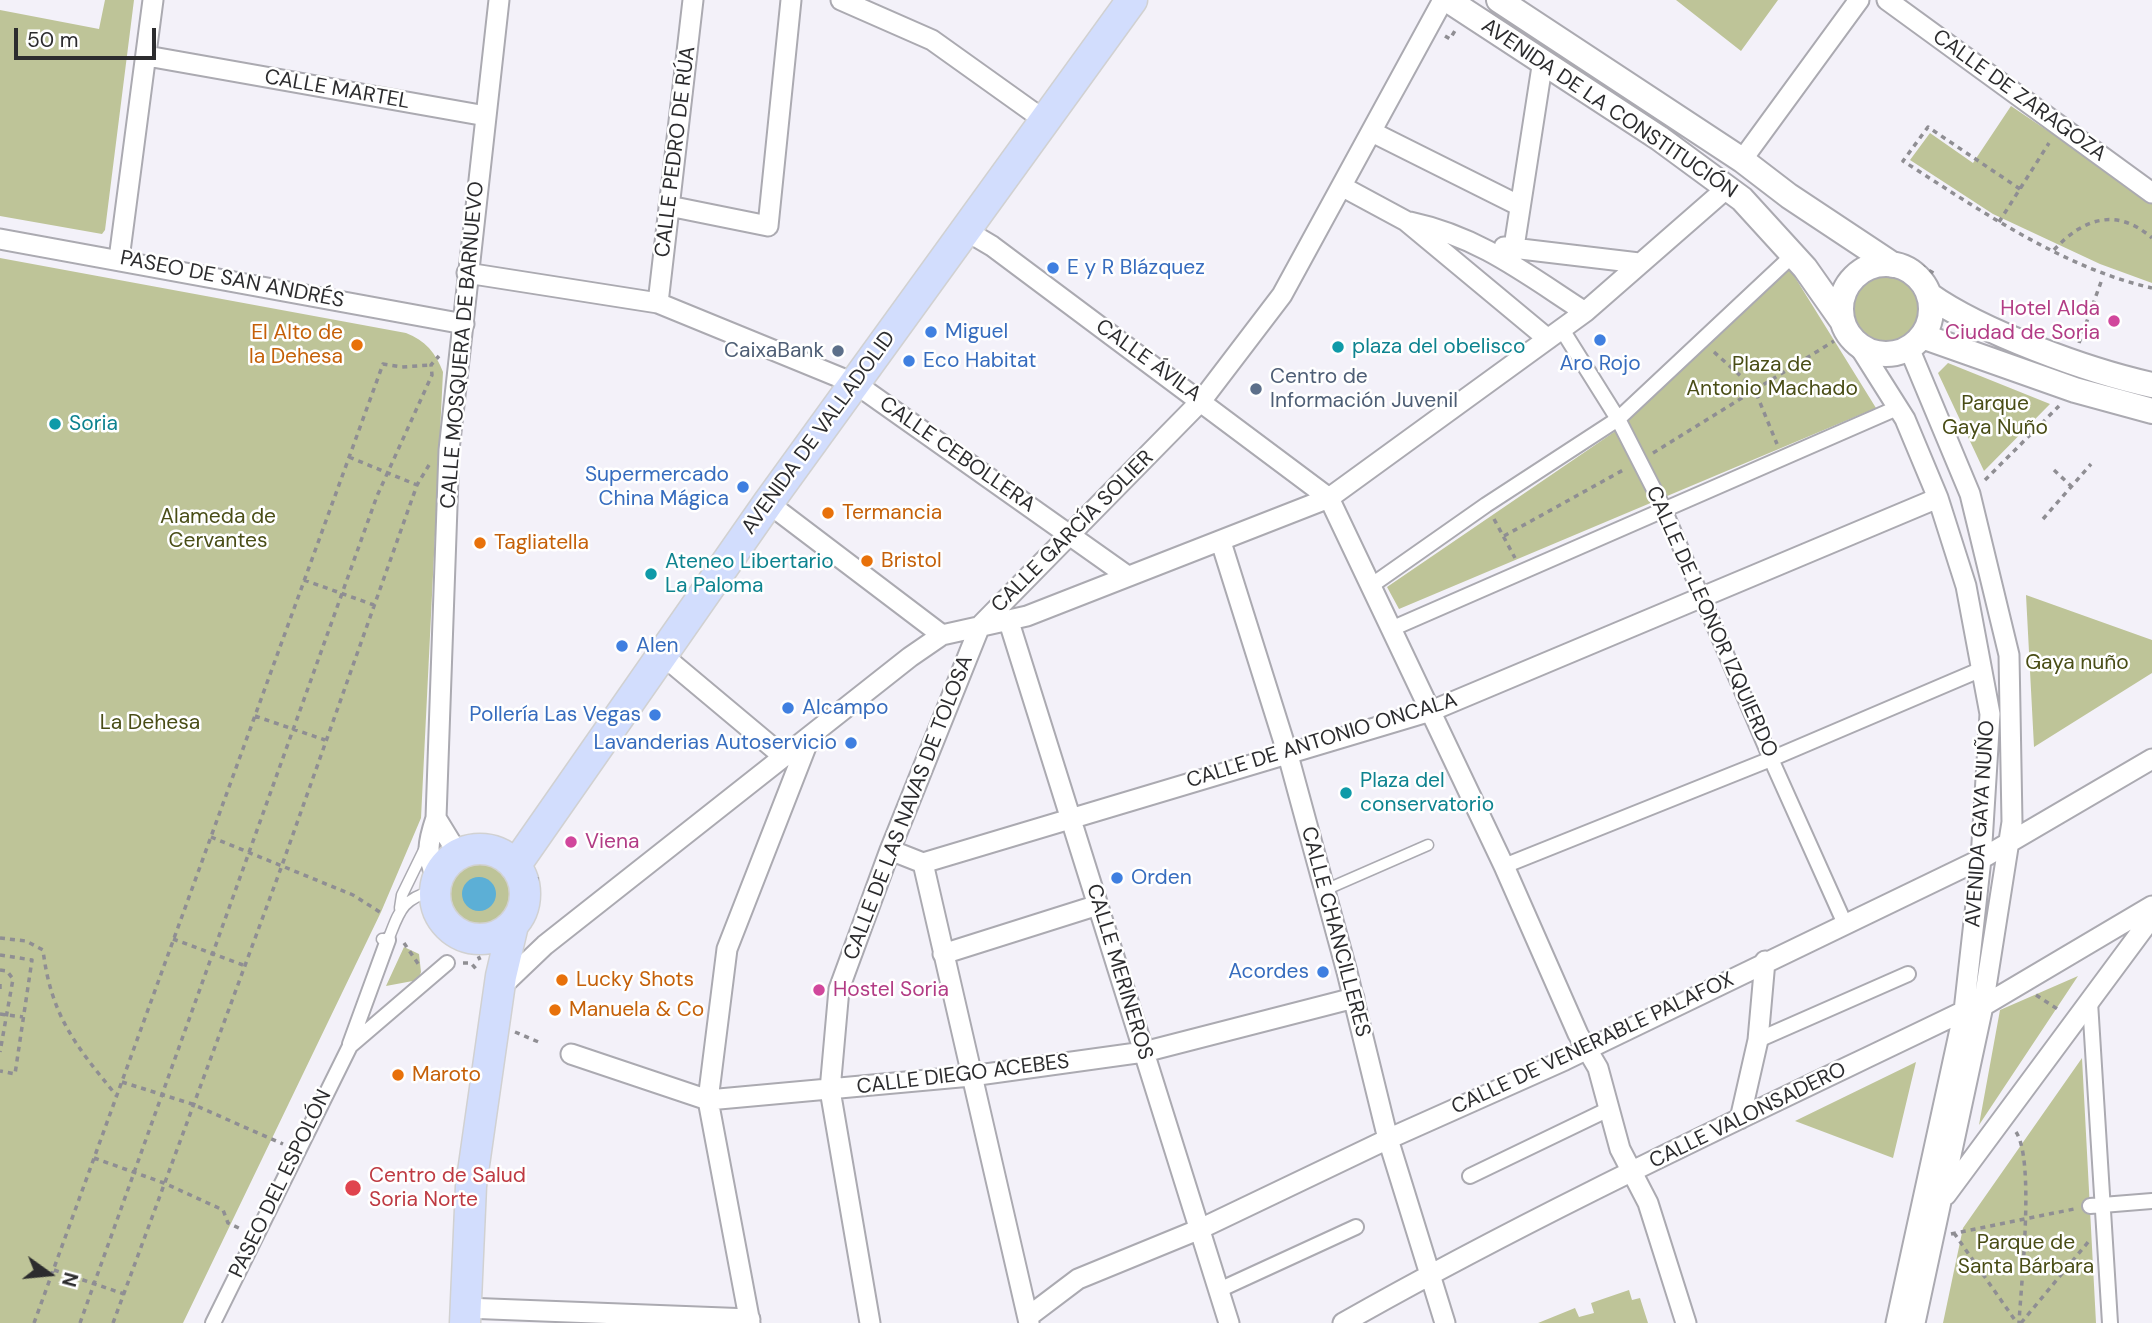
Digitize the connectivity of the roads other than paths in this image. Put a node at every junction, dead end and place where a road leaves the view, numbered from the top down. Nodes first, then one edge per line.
1 (153, 0) edge
2 (499, 0) edge
3 (693, 0) edge
4 (791, 0) edge
5 (841, 0) edge
6 (1443, 0) edge
7 (1448, 0) edge
8 (1499, 0) edge
9 (1859, 0) edge
10 (1886, 0) edge
11 (1131, 1) edge
12 (147, 56) junction
13 (1544, 60) junction
14 (486, 116) junction
15 (1044, 121) junction
16 (1372, 132) junction
17 (1742, 160) junction
18 (1343, 187) junction
19 (1727, 188) junction
20 (2152, 193) edge
21 (669, 206) junction
22 (1520, 206) junction
23 (1406, 220) junction
24 (965, 230) junction
25 (0, 239) edge
26 (1482, 245) junction
27 (1514, 247) junction
28 (1793, 255) junction
29 (119, 259) junction
30 (1639, 263) junction
31 (1892, 265) junction
32 (467, 273) junction
33 (1929, 295) junction
34 (658, 303) junction
35 (1585, 312) junction
36 (464, 324) junction
37 (1849, 333) junction
38 (1555, 334) junction
39 (1916, 342) junction
40 (856, 384) junction
41 (2152, 385) edge
42 (1202, 400) junction
43 (1897, 408) junction
44 (2152, 411) edge
45 (1618, 419) junction
46 (1329, 498) junction
47 (1938, 498) junction
48 (768, 503) junction
49 (1664, 509) junction
50 (1070, 535) junction
51 (1222, 542) junction
52 (1126, 575) junction
53 (1372, 585) junction
54 (1703, 597) junction
55 (1009, 622) junction
56 (980, 626) junction
57 (1391, 629) junction
58 (942, 635) junction
59 (661, 654) junction
60 (1982, 669) junction
61 (1431, 711) junction
62 (809, 737) junction
63 (1288, 755) junction
64 (784, 757) junction
65 (1771, 760) junction
66 (2152, 760) edge
67 (1070, 817) junction
68 (436, 818) junction
69 (427, 844) junction
70 (1428, 845) dead end
71 (2008, 845) junction
72 (890, 850) junction
73 (458, 855) junction
74 (1981, 859) junction
75 (923, 863) junction
76 (515, 866) junction
77 (1504, 866) junction
78 (436, 884) junction
79 (1325, 890) junction
80 (1098, 905) junction
81 (2152, 906) edge
82 (400, 909) junction
83 (2152, 918) edge
84 (1845, 924) junction
85 (513, 925) junction
86 (388, 935) joint
87 (477, 940) junction
88 (943, 954) junction
89 (1765, 961) junction
90 (447, 963) dead end
91 (1908, 974) dead end
92 (500, 982) junction
93 (1354, 998) junction
94 (2090, 1002) junction
95 (1983, 1006) junction
96 (1964, 1011) junction
97 (1758, 1040) junction
98 (350, 1046) junction
99 (1586, 1048) junction
100 (1144, 1052) junction
101 (571, 1054) dead end
102 (971, 1076) junction
103 (830, 1090) junction
104 (708, 1100) junction
105 (1609, 1109) junction
106 (1740, 1119) junction
107 (1388, 1139) junction
108 (1633, 1172) junction
109 (1470, 1176) dead end
110 (1941, 1201) junction
111 (2152, 1202) edge
112 (2096, 1206) junction
113 (1356, 1227) dead end
114 (1200, 1228) junction
115 (1430, 1273) junction
116 (1219, 1290) junction
117 (465, 1316) edge
118 (1029, 1320) edge
119 (750, 1321) edge
120 (213, 1323) edge
121 (870, 1323) edge
122 (1229, 1323) edge
123 (1343, 1323) edge
124 (1446, 1323) edge
125 (1686, 1323) edge
126 (1896, 1323) edge
127 (1915, 1323) edge
128 (2110, 1323) edge

1 - 12 street
2 - 14 street, CALLE MOSQUERA DE BARNUEVO
3 - 21 street, CALLE PEDRO DE RÚA
4 - 21 street
5 - 15 street
6 - 16 street, CALLE GARCÍA SOLIER
7 - 13 street, AVENIDA DE LA CONSTITUCIÓN
8 - 17 street, AVENIDA DE LA CONSTITUCIÓN
9 - 17 street
10 - 20 street, CALLE DE ZARAGOZA
11 - 15 main road, AVENIDA DE VALLADOLID
12 - 14 street, CALLE MARTEL
12 - 29 street
13 - 19 street, AVENIDA DE LA CONSTITUCIÓN
13 - 22 street
14 - 32 street, CALLE MOSQUERA DE BARNUEVO
15 - 24 main road, AVENIDA DE VALLADOLID
16 - 18 street, CALLE GARCÍA SOLIER
16 - 22 street
17 - 31 street, AVENIDA DE LA CONSTITUCIÓN
18 - 23 street
18 - 42 street, CALLE GARCÍA SOLIER
19 - 28 street, AVENIDA DE LA CONSTITUCIÓN
19 - 30 street
21 - 34 street, CALLE PEDRO DE RÚA
22 - 27 street
23 - 26 street
23 - 38 street
24 - 40 main road, AVENIDA DE VALLADOLID
24 - 42 street, CALLE ÁVILA
25 - 29 street, PASEO DE SAN ANDRÉS
26 - 27 street
26 - 35 street
27 - 30 street
28 - 37 street, AVENIDA DE LA CONSTITUCIÓN
28 - 45 street
29 - 36 street, PASEO DE SAN ANDRÉS
30 - 35 street
31 - 33 street
31 - 37 street
32 - 34 street, CALLE CEBOLLERA
32 - 36 street, CALLE MOSQUERA DE BARNUEVO
33 - 39 street
33 - 41 street
34 - 40 street, CALLE CEBOLLERA
35 - 38 street
36 - 68 street, CALLE MOSQUERA DE BARNUEVO
37 - 39 street
37 - 43 street, AVENIDA GAYA NUÑO
38 - 45 street, CALLE DE LEONOR IZQUIERDO
38 - 46 street
39 - 44 street
39 - 71 street, AVENIDA GAYA NUÑO
40 - 48 main road, AVENIDA DE VALLADOLID
40 - 50 street, CALLE CEBOLLERA
42 - 46 street, CALLE ÁVILA
42 - 50 street, CALLE GARCÍA SOLIER
43 - 47 street, AVENIDA GAYA NUÑO
43 - 49 street
45 - 49 street, CALLE DE LEONOR IZQUIERDO
45 - 53 street
46 - 51 street
46 - 53 street
47 - 54 street, CALLE DE ANTONIO ONCALA
47 - 60 street, AVENIDA GAYA NUÑO
48 - 58 street
48 - 59 main road, AVENIDA DE VALLADOLID
49 - 54 street, CALLE DE LEONOR IZQUIERDO
49 - 57 street
50 - 52 street, CALLE CEBOLLERA
50 - 56 street, CALLE GARCÍA SOLIER
51 - 52 street
51 - 63 street, CALLE CHANCILLERES
52 - 55 street
53 - 57 street
54 - 61 street, CALLE DE ANTONIO ONCALA
54 - 65 street, CALLE DE LEONOR IZQUIERDO
55 - 56 street
55 - 67 street, CALLE MERINEROS
56 - 58 street, CALLE GARCÍA SOLIER
56 - 72 street, CALLE DE LAS NAVAS DE TOLOSA
57 - 61 street
58 - 62 street, CALLE GARCÍA SOLIER
59 - 64 street
59 - 76 main road, AVENIDA DE VALLADOLID
60 - 65 street
60 - 74 street, AVENIDA GAYA NUÑO
61 - 63 street, CALLE DE ANTONIO ONCALA
61 - 77 street
62 - 64 street, CALLE GARCÍA SOLIER
62 - 104 street
63 - 67 street, CALLE DE ANTONIO ONCALA
63 - 79 street, CALLE CHANCILLERES
64 - 92 street, CALLE GARCÍA SOLIER
65 - 77 street
65 - 84 street, CALLE DE LEONOR IZQUIERDO
66 - 71 street, CALLE DE VENERABLE PALAFOX
67 - 75 street, CALLE DE ANTONIO ONCALA
67 - 80 street, CALLE MERINEROS
68 - 69 street, CALLE MOSQUERA DE BARNUEVO
68 - 73 street
69 - 78 street
69 - 82 lane
70 - 79 lane
71 - 74 street, CALLE DE VENERABLE PALAFOX
71 - 95 street, AVENIDA GAYA NUÑO
72 - 75 street
72 - 103 street, CALLE DE LAS NAVAS DE TOLOSA
73 - 76 main road
73 - 78 main road
74 - 84 street, CALLE DE VENERABLE PALAFOX
74 - 96 street, AVENIDA GAYA NUÑO
75 - 88 street
76 - 85 main road
77 - 99 street
78 - 82 lane
78 - 87 main road
79 - 93 street, CALLE CHANCILLERES
80 - 88 street
80 - 100 street, CALLE MERINEROS
81 - 95 street, CALLE VALONSADERO
82 - 86 lane
83 - 94 street
84 - 89 street, CALLE DE VENERABLE PALAFOX
85 - 87 main road
85 - 92 main road
86 - 98 street, PASEO DEL ESPOLÓN
87 - 92 main road
88 - 102 street
89 - 97 street
89 - 99 street, CALLE DE VENERABLE PALAFOX
90 - 98 street, PASEO DEL ESPOLÓN
91 - 97 street
92 - 117 main road
93 - 100 street, CALLE DIEGO ACEBES
93 - 107 street, CALLE CHANCILLERES
94 - 110 street
94 - 112 street
95 - 96 street, CALLE VALONSADERO
95 - 110 street, AVENIDA GAYA NUÑO
96 - 106 street, CALLE VALONSADERO
96 - 126 street, AVENIDA GAYA NUÑO
97 - 106 street
98 - 120 street, PASEO DEL ESPOLÓN
99 - 105 street
99 - 107 street, CALLE DE VENERABLE PALAFOX
100 - 102 street, CALLE DIEGO ACEBES
100 - 114 street, CALLE MERINEROS
101 - 104 street, CALLE DIEGO ACEBES
102 - 103 street, CALLE DIEGO ACEBES
102 - 118 street
103 - 104 street, CALLE DIEGO ACEBES
103 - 121 street, CALLE DE LAS NAVAS DE TOLOSA
104 - 119 street
105 - 108 street
105 - 109 street
106 - 108 street, CALLE VALONSADERO
107 - 114 street, CALLE DE VENERABLE PALAFOX
107 - 115 street, CALLE CHANCILLERES
108 - 115 street, CALLE VALONSADERO
108 - 125 street
110 - 127 street, AVENIDA GAYA NUÑO
111 - 112 street
112 - 128 street
113 - 116 street
114 - 116 street, CALLE MERINEROS
114 - 118 street, CALLE DE VENERABLE PALAFOX
115 - 123 street, CALLE VALONSADERO
115 - 124 street, CALLE CHANCILLERES
116 - 122 street, CALLE MERINEROS
117 - 119 street

